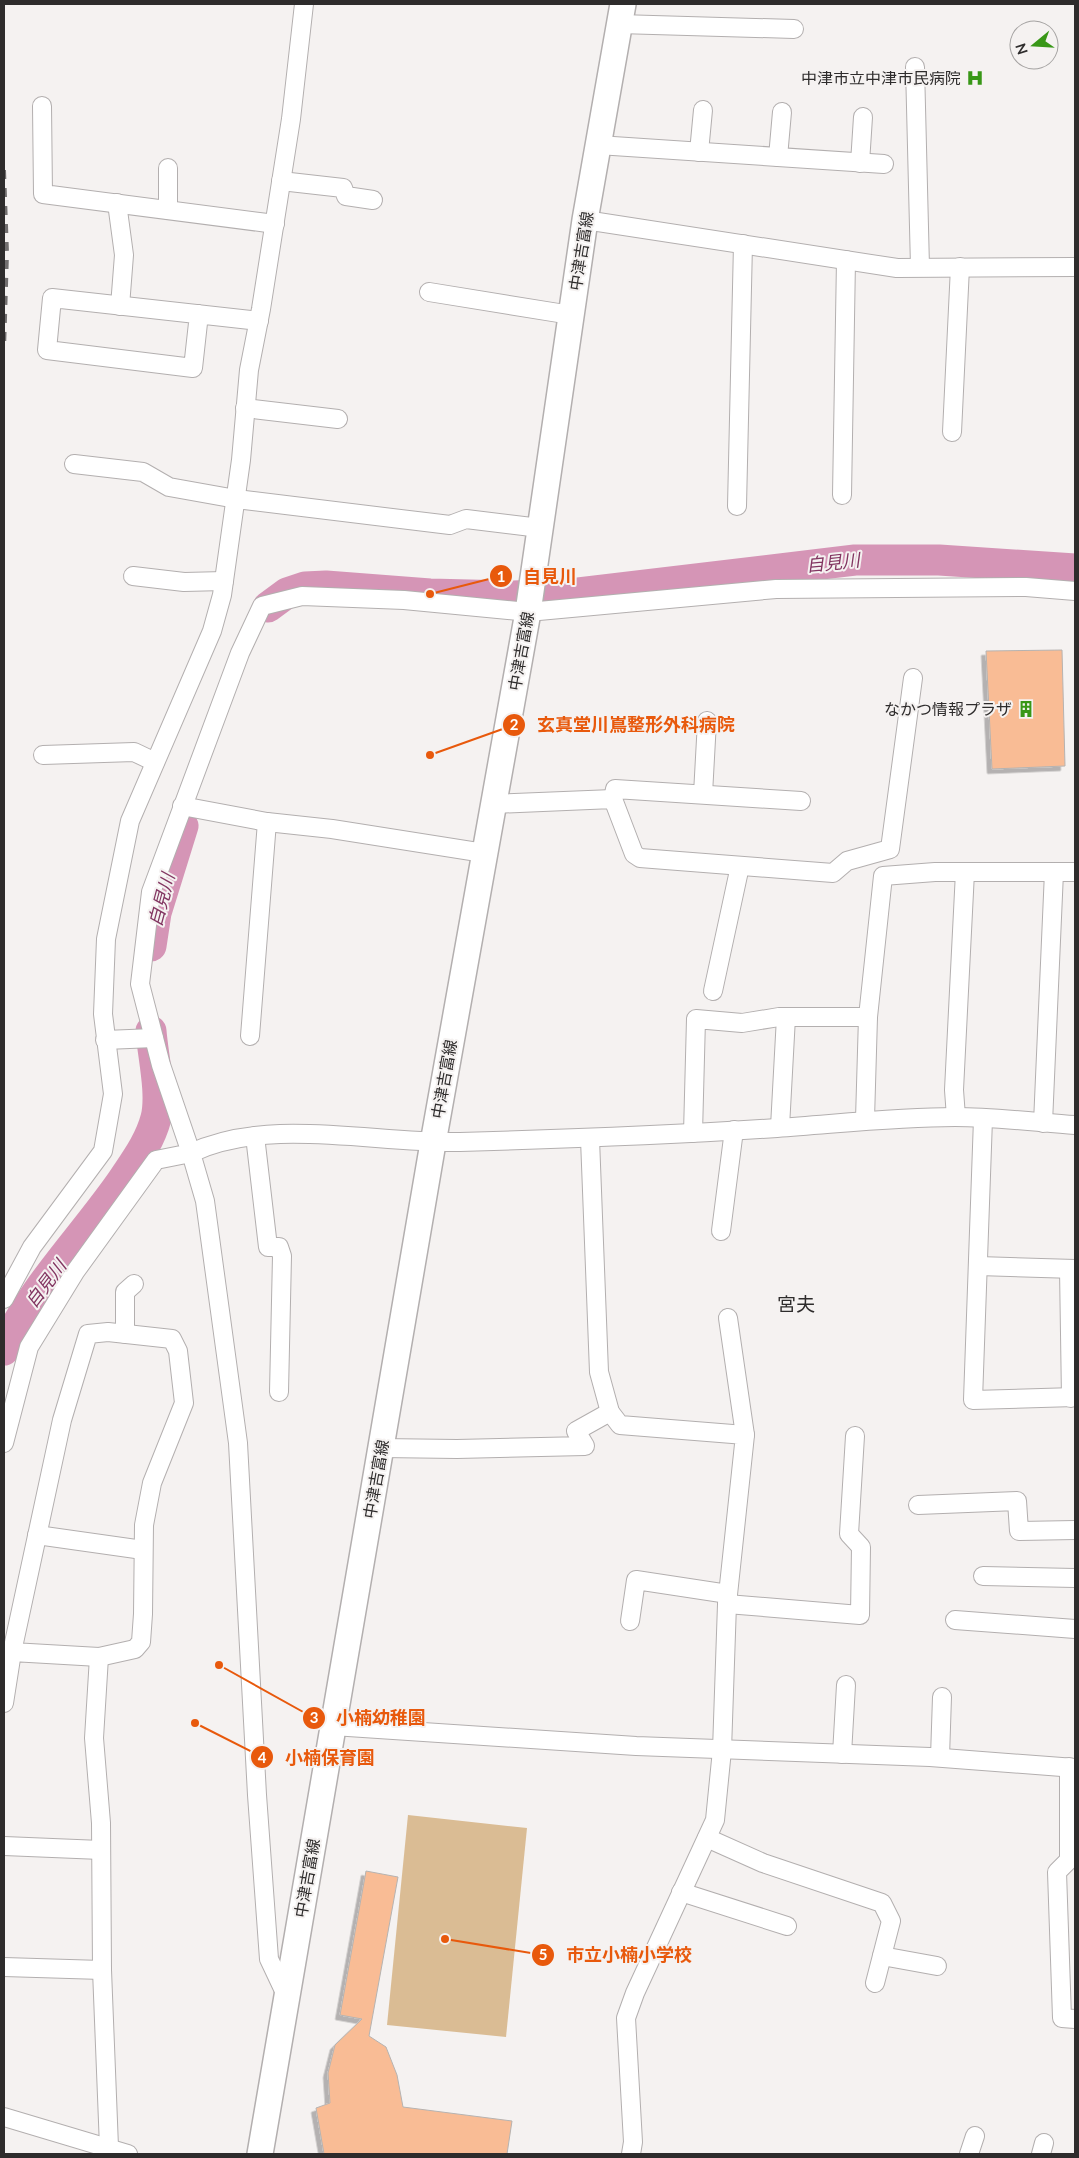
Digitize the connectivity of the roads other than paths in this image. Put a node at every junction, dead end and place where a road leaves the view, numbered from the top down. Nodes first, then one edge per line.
1 (304, 4) edge
2 (621, 14) edge
3 (794, 29) dead end
4 (915, 67) dead end
5 (42, 106) dead end
6 (703, 110) dead end
7 (782, 112) dead end
8 (863, 117) dead end
9 (598, 145) junction
10 (700, 152) junction
11 (778, 157) junction
12 (860, 163) junction
13 (884, 164) dead end
14 (168, 168) dead end
15 (281, 181) junction
16 (373, 200) dead end
17 (117, 204) junction
18 (168, 210) junction
19 (585, 220) junction
20 (275, 224) junction
21 (743, 244) junction
22 (846, 260) junction
23 (960, 267) junction
24 (1075, 267) edge
25 (920, 268) junction
26 (429, 292) dead end
27 (120, 306) junction
28 (199, 314) junction
29 (571, 315) junction
30 (259, 321) junction
31 (245, 408) junction
32 (338, 420) dead end
33 (952, 432) dead end
34 (74, 464) dead end
35 (842, 495) dead end
36 (236, 499) junction
37 (737, 506) dead end
38 (540, 528) junction
39 (133, 576) dead end
40 (224, 581) junction
41 (1075, 591) edge
42 (528, 612) junction
43 (913, 678) dead end
44 (706, 721) dead end
45 (43, 755) dead end
46 (155, 762) junction
47 (703, 794) junction
48 (613, 799) junction
49 (801, 801) dead end
50 (493, 804) junction
51 (182, 806) junction
52 (267, 822) junction
53 (484, 853) junction
54 (740, 866) junction
55 (965, 872) junction
56 (1054, 872) junction
57 (1075, 872) edge
58 (713, 991) dead end
59 (786, 1017) junction
60 (868, 1017) junction
61 (250, 1036) dead end
62 (154, 1038) junction
63 (105, 1040) junction
64 (956, 1117) junction
65 (865, 1119) junction
66 (983, 1119) junction
67 (1043, 1123) junction
68 (1075, 1125) edge
69 (780, 1128) junction
70 (734, 1130) junction
71 (693, 1132) junction
72 (255, 1136) junction
73 (590, 1139) junction
74 (433, 1143) junction
75 (191, 1153) junction
76 (722, 1231) dead end
77 (978, 1266) junction
78 (1072, 1269) edge
79 (134, 1284) dead end
80 (4, 1298) edge
81 (728, 1318) dead end
82 (125, 1334) junction
83 (279, 1392) dead end
84 (1073, 1397) edge
85 (610, 1412) junction
86 (745, 1436) junction
87 (855, 1436) dead end
88 (4, 1443) edge
89 (381, 1448) junction
90 (918, 1505) dead end
91 (1075, 1530) edge
92 (37, 1535) junction
93 (143, 1550) junction
94 (983, 1576) dead end
95 (1075, 1578) edge
96 (728, 1599) junction
97 (955, 1620) dead end
98 (630, 1621) dead end
99 (1075, 1629) edge
100 (12, 1652) junction
101 (99, 1657) junction
102 (846, 1684) dead end
103 (942, 1697) dead end
104 (4, 1703) edge
105 (333, 1726) junction
106 (722, 1750) junction
107 (842, 1754) junction
108 (940, 1757) junction
109 (1072, 1768) edge
110 (707, 1838) junction
111 (4, 1846) edge
112 (101, 1850) junction
113 (681, 1892) junction
114 (787, 1926) dead end
115 (882, 1956) junction
116 (937, 1966) dead end
117 (4, 1967) edge
118 (102, 1970) junction
119 (875, 1982) dead end
120 (286, 1995) junction
121 (1075, 2019) edge
122 (4, 2118) edge
123 (975, 2136) dead end
124 (109, 2148) junction
125 (128, 2154) edge
126 (260, 2154) edge
127 (631, 2154) edge
128 (969, 2154) edge

1 - 15 street
2 - 3 street
2 - 9 main road, 中津吉富線
4 - 25 street
5 - 17 street
6 - 10 street
7 - 11 street
8 - 12 street
9 - 10 street
9 - 19 main road, 中津吉富線
10 - 11 street
11 - 12 street
12 - 13 street
14 - 18 street
15 - 16 street
15 - 20 street
17 - 18 street
17 - 27 street
18 - 20 street
19 - 21 street
19 - 29 main road, 中津吉富線
20 - 30 street
21 - 22 street
21 - 37 street
22 - 25 street
22 - 35 street
23 - 24 street
23 - 25 street
23 - 33 street
26 - 29 street
27 - 28 street
27 - 28 street
28 - 30 street
29 - 38 main road, 中津吉富線
30 - 31 street
31 - 32 street
31 - 36 street
34 - 36 street
36 - 38 street
36 - 40 street
38 - 42 main road, 中津吉富線
39 - 40 street
40 - 46 street
41 - 42 street
42 - 50 main road, 中津吉富線
42 - 51 street
43 - 54 street
44 - 47 street
45 - 46 street
46 - 63 street
47 - 48 street
47 - 49 street
48 - 50 street
48 - 54 street
50 - 53 main road, 中津吉富線
51 - 52 street
51 - 62 street
52 - 53 street
52 - 61 street
53 - 74 main road, 中津吉富線
54 - 58 street
55 - 56 street
55 - 60 street
55 - 64 street
56 - 57 street
56 - 67 street
59 - 60 street
59 - 69 street
59 - 71 street
60 - 65 street
62 - 63 street
62 - 75 street
63 - 80 street
64 - 65 street
64 - 66 street
65 - 69 street
66 - 67 street
66 - 77 street
67 - 68 street
69 - 70 street
70 - 71 street
70 - 76 street
71 - 73 street
72 - 74 street
72 - 75 street
72 - 83 street
73 - 74 street
73 - 85 street
74 - 89 main road, 中津吉富線
75 - 88 street
75 - 120 street
77 - 78 street
77 - 84 street
78 - 84 street
79 - 82 street
81 - 86 street
82 - 92 street
82 - 93 street
85 - 86 street
85 - 89 street
86 - 96 street
87 - 96 street
89 - 105 main road, 中津吉富線
90 - 91 street
92 - 93 street
92 - 100 street
93 - 101 street
94 - 95 street
96 - 98 street
96 - 106 street
97 - 99 street
100 - 101 street
100 - 104 street
101 - 112 street
102 - 107 street
103 - 108 street
105 - 106 street
105 - 120 main road, 中津吉富線
106 - 107 street
106 - 110 street
107 - 108 street
108 - 109 street
109 - 121 street
110 - 113 street
110 - 115 street
111 - 112 street
112 - 118 street
113 - 114 street
113 - 127 street
115 - 116 street
115 - 119 street
117 - 118 street
118 - 124 street
120 - 126 main road, 中津吉富線
122 - 124 street
123 - 128 street
124 - 125 street

